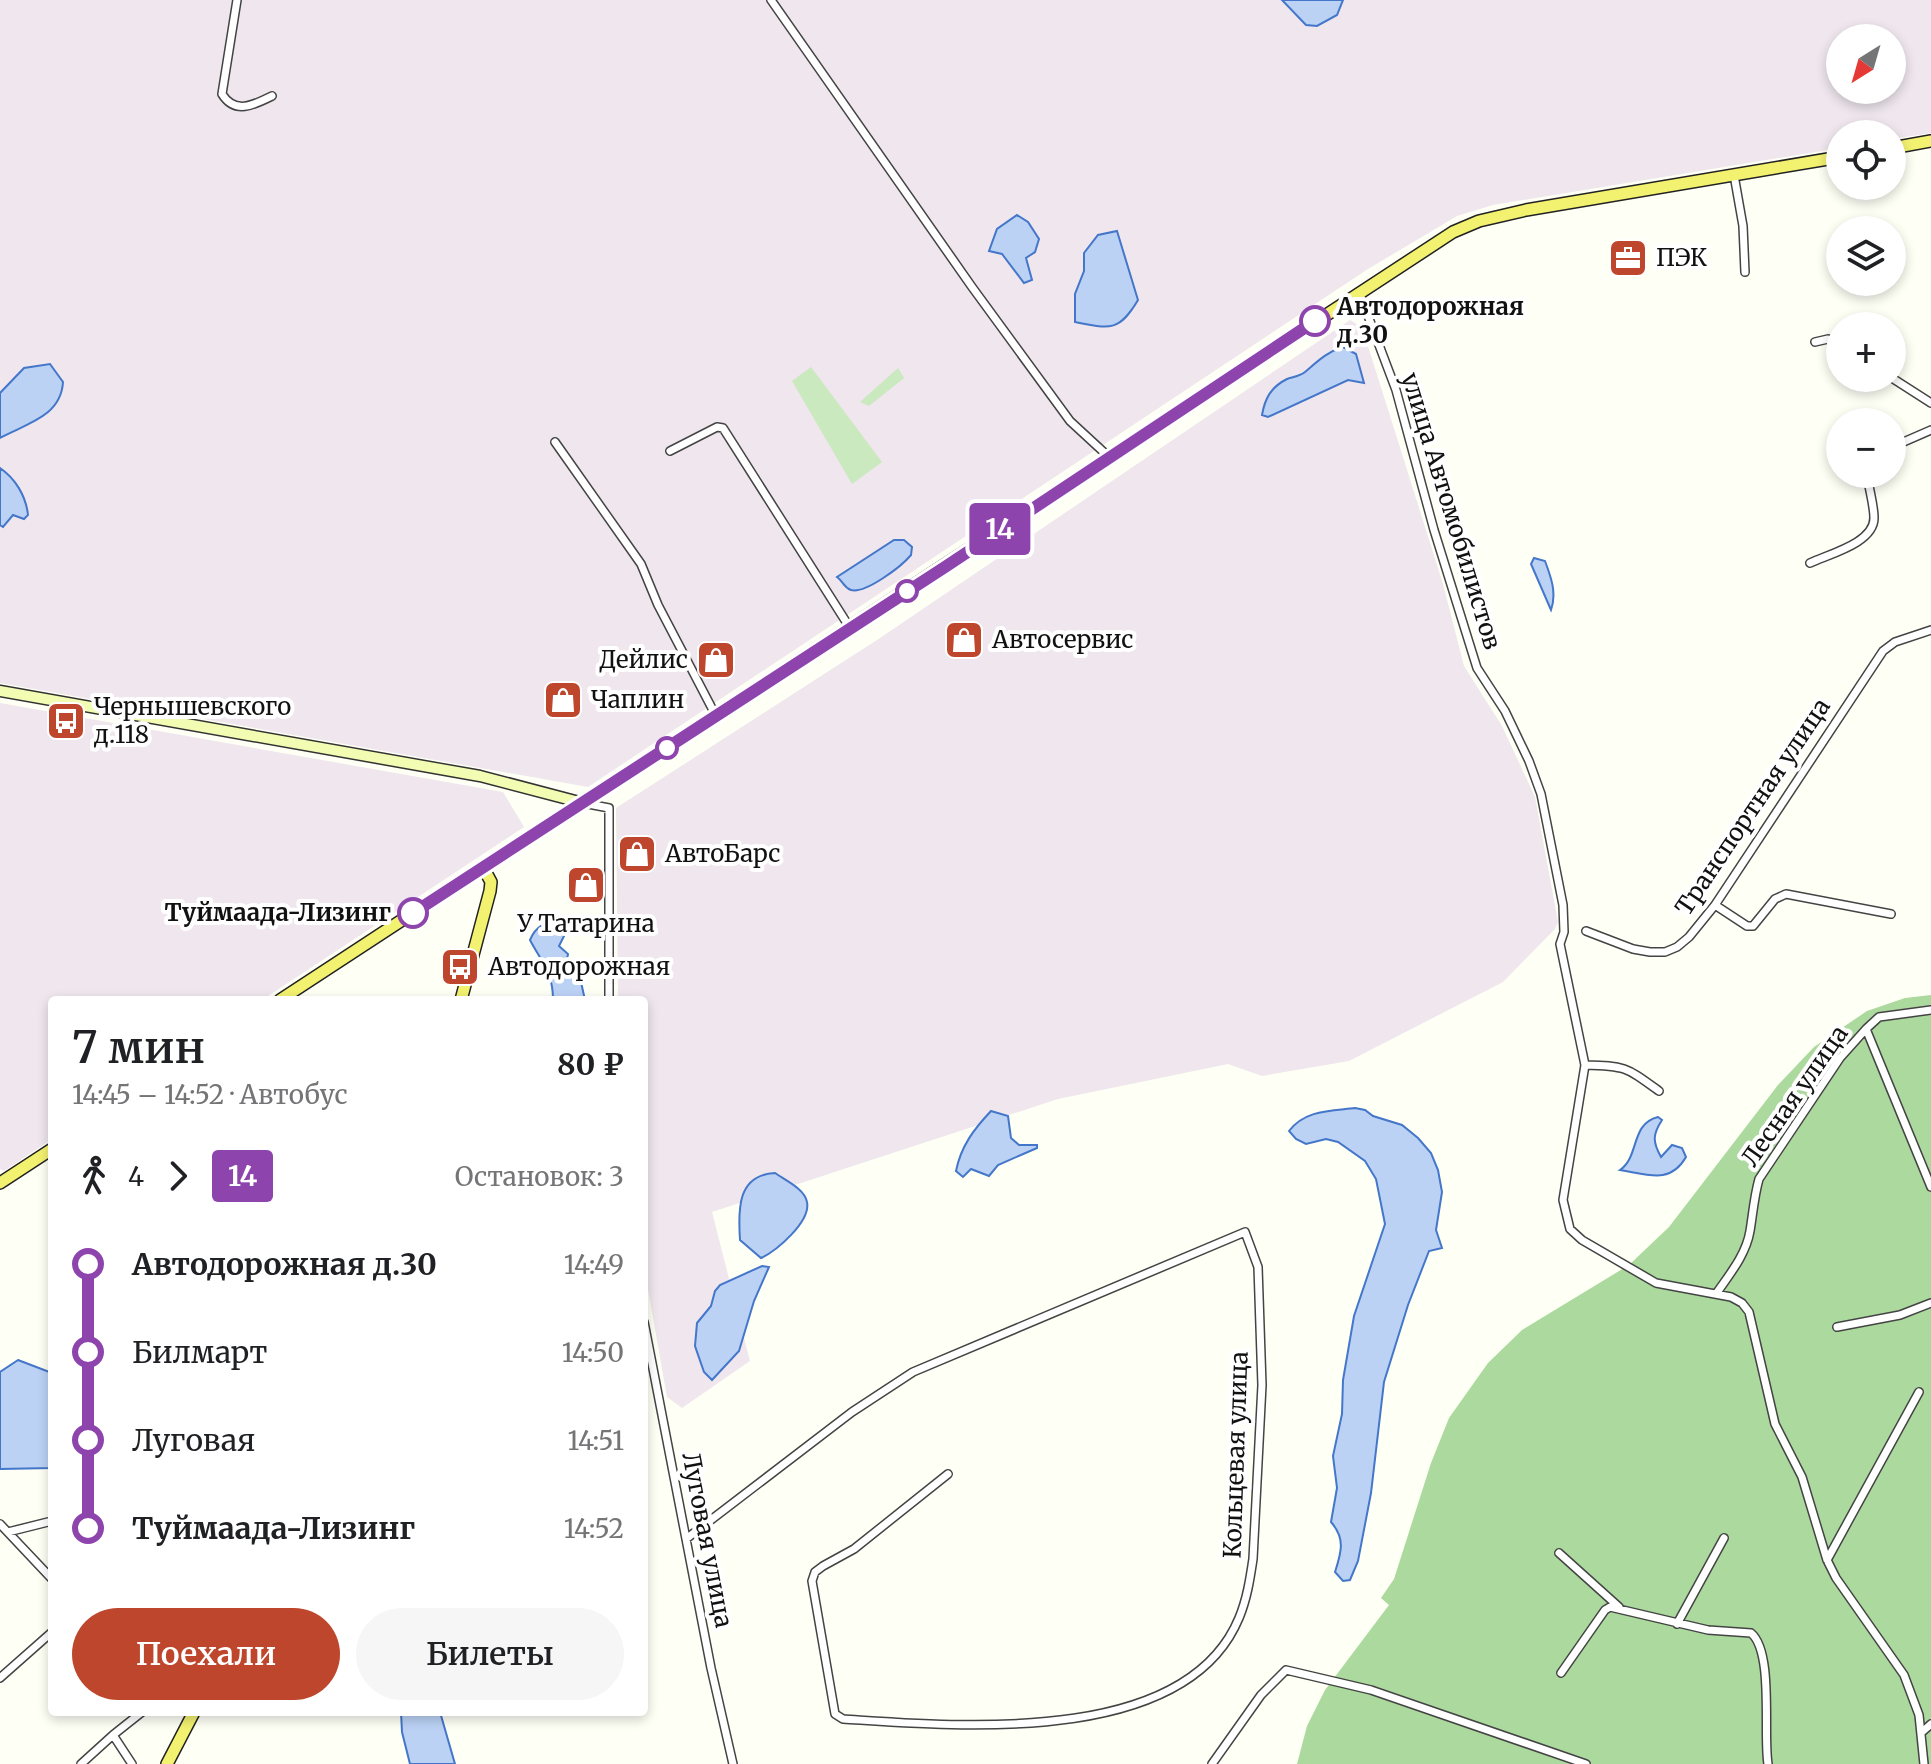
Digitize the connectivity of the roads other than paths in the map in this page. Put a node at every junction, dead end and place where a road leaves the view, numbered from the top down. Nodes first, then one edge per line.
1 (237, 0) edge
2 (771, 0) edge
3 (272, 96) dead end
4 (1931, 141) edge
5 (1906, 145) edge
6 (1826, 159) edge
7 (1734, 175) junction
8 (1745, 272) dead end
9 (1359, 292) junction
10 (1826, 339) edge
11 (1815, 342) dead end
12 (1906, 387) edge
13 (1931, 403) edge
14 (1931, 430) edge
15 (1906, 441) edge
16 (555, 442) dead end
17 (670, 451) dead end
18 (1109, 457) junction
19 (1869, 488) edge
20 (1810, 563) dead end
21 (850, 628) junction
22 (1931, 630) edge
23 (0, 691) edge
24 (716, 716) junction
25 (583, 803) junction
26 (483, 867) junction
27 (1715, 905) junction
28 (1891, 914) dead end
29 (1586, 931) dead end
30 (286, 996) edge
31 (462, 996) edge
32 (609, 996) edge
33 (1931, 1010) edge
34 (1866, 1029) junction
35 (1585, 1065) junction
36 (1659, 1091) dead end
37 (48, 1152) edge
38 (0, 1183) edge
39 (1931, 1187) edge
40 (1716, 1294) junction
41 (1931, 1303) edge
42 (1837, 1327) dead end
43 (648, 1343) edge
44 (1919, 1392) dead end
45 (948, 1474) dead end
46 (48, 1522) edge
47 (0, 1524) edge
48 (8, 1532) junction
49 (1724, 1538) dead end
50 (686, 1539) junction
51 (1559, 1553) dead end
52 (1827, 1560) junction
53 (48, 1575) edge
54 (1619, 1607) junction
55 (1677, 1624) junction
56 (48, 1636) edge
57 (1561, 1673) dead end
58 (0, 1678) edge
59 (137, 1716) edge
60 (192, 1716) edge
61 (1931, 1724) edge
62 (1922, 1732) junction
63 (113, 1735) junction
64 (81, 1764) edge
65 (132, 1764) edge
66 (167, 1764) edge
67 (733, 1764) edge
68 (1212, 1764) edge
69 (1586, 1764) edge
70 (1768, 1764) edge
71 (1924, 1764) edge

1 - 3 street
2 - 18 street
4 - 5 main road
6 - 7 main road
7 - 8 street
7 - 9 main road
9 - 18 main road
9 - 35 street, улица Автомобилистов
10 - 11 street
12 - 13 street
14 - 15 street
16 - 24 street
17 - 21 street
18 - 21 main road
19 - 20 street
21 - 24 main road
22 - 27 street, Транспортная улица
23 - 25 main road
24 - 25 main road
25 - 26 main road
25 - 32 street
26 - 30 main road
26 - 31 main road
27 - 28 street
27 - 29 street, Транспортная улица
33 - 34 street, Лесная улица
34 - 39 street
34 - 40 street, Лесная улица
35 - 36 street
35 - 40 street, улица Автомобилистов
37 - 38 main road
40 - 52 street, улица Автомобилистов
41 - 42 street
43 - 50 street, Луговая улица
44 - 52 street
45 - 50 street, Кольцевая улица
46 - 48 street
47 - 48 street
48 - 53 street
49 - 55 street
50 - 67 street, Луговая улица
51 - 54 street
52 - 62 street, улица Автомобилистов
54 - 55 street
54 - 57 street
55 - 70 street
56 - 58 street
59 - 63 street
60 - 66 main road
61 - 62 street
62 - 71 street, улица Автомобилистов
63 - 64 street
63 - 65 street
68 - 69 street

